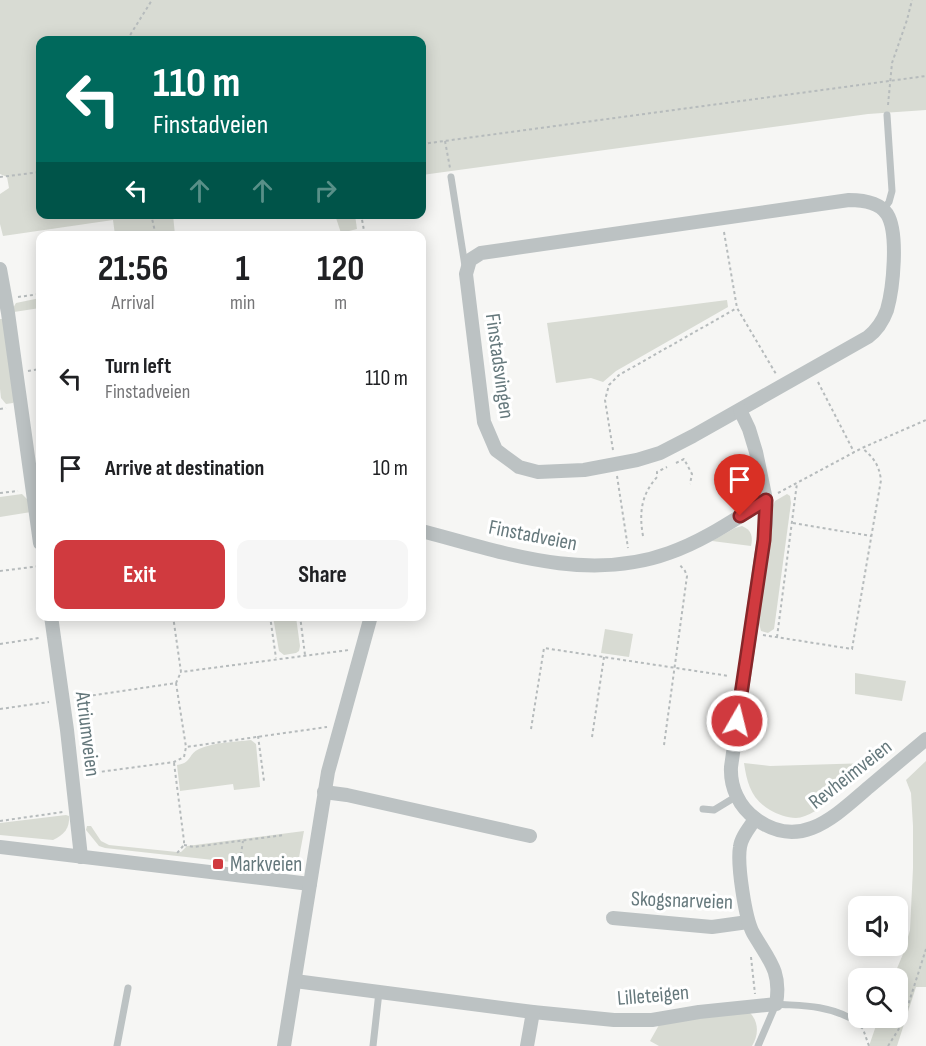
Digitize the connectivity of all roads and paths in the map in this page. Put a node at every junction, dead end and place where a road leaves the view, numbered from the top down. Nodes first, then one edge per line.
1 (152, 0) edge
2 (912, 0) edge
3 (130, 36) edge
4 (926, 76) edge
5 (891, 79) junction
6 (887, 115) joint
7 (445, 140) junction
8 (426, 143) edge
9 (36, 172) edge
10 (0, 177) edge
11 (451, 177) joint
12 (883, 210) junction
13 (722, 218) junction
14 (0, 269) edge
15 (466, 274) junction
16 (36, 294) edge
17 (6, 298) junction
18 (737, 308) junction
19 (812, 369) junction
20 (783, 385) junction
21 (740, 410) junction
22 (926, 420) edge
23 (862, 448) junction
24 (854, 452) junction
25 (676, 463) dead end
26 (615, 464) junction
27 (666, 467) dead end
28 (797, 483) junction
29 (690, 484) dead end
30 (33, 489) junction
31 (0, 493) edge
32 (766, 500) junction
33 (36, 512) edge
34 (793, 523) junction
35 (426, 532) edge
36 (643, 536) dead end
37 (871, 536) junction
38 (630, 563) junction
39 (678, 563) dead end
40 (36, 567) edge
41 (0, 572) edge
42 (52, 621) edge
43 (174, 621) edge
44 (271, 621) edge
45 (301, 621) edge
46 (369, 621) edge
47 (751, 633) junction
48 (54, 636) junction
49 (777, 637) junction
50 (0, 644) edge
51 (361, 651) junction
52 (305, 655) junction
53 (604, 657) junction
54 (276, 659) junction
55 (676, 668) junction
56 (182, 672) junction
57 (744, 679) junction
58 (176, 683) junction
59 (63, 700) junction
60 (0, 709) edge
61 (339, 728) junction
62 (531, 729) dead end
63 (258, 736) junction
64 (592, 737) dead end
65 (926, 739) edge
66 (664, 745) dead end
67 (186, 747) junction
68 (174, 762) junction
69 (72, 776) junction
70 (264, 781) dead end
71 (324, 792) junction
72 (737, 796) junction
73 (703, 809) dead end
74 (76, 811) junction
75 (755, 819) junction
76 (0, 821) edge
77 (284, 835) dead end
78 (530, 836) dead end
79 (243, 841) junction
80 (184, 845) junction
81 (0, 848) edge
82 (81, 857) junction
83 (176, 859) dead end
84 (240, 867) dead end
85 (310, 884) junction
86 (613, 918) dead end
87 (748, 922) junction
88 (750, 947) dead end
89 (926, 949) edge
90 (295, 981) junction
91 (128, 988) dead end
92 (379, 992) junction
93 (776, 1004) junction
94 (756, 1006) junction
95 (533, 1012) junction
96 (848, 1017) edge
97 (862, 1028) edge
98 (117, 1046) edge
99 (284, 1046) edge
100 (373, 1046) edge
101 (527, 1046) edge
102 (758, 1046) edge
103 (869, 1046) edge
104 (888, 1046) edge

1 - 3 path
2 - 5 path
4 - 5 path
5 - 6 path
5 - 7 path
6 - 12 lane
7 - 8 path
7 - 11 path
9 - 10 path
11 - 15 lane, Finstadsvingen
12 - 13 street
12 - 19 street, Finstadsvingen
13 - 15 street
13 - 18 path
14 - 17 street
15 - 26 street, Finstadsvingen
16 - 17 path
17 - 30 street
18 - 20 path
18 - 26 path
19 - 20 street, Finstadsvingen
19 - 24 path
20 - 21 street, Finstadsvingen
21 - 26 street, Finstadsvingen
21 - 32 street
22 - 23 path
23 - 24 path
23 - 37 path
24 - 28 path
25 - 29 path
26 - 38 path
27 - 36 path
28 - 32 path
28 - 34 path
30 - 31 path
30 - 33 street
32 - 38 street, Finstadveien
32 - 47 street
34 - 37 path
34 - 49 path
35 - 38 street, Finstadveien
37 - 49 path
39 - 55 path
40 - 41 path
42 - 48 street, Atriumveien
43 - 56 path
44 - 54 path
45 - 52 path
46 - 51 street
47 - 49 path
47 - 57 street
48 - 50 path
48 - 59 street, Atriumveien
51 - 52 path
51 - 61 street
52 - 54 path
53 - 55 path
53 - 62 path
53 - 64 path
54 - 56 path
55 - 57 path
55 - 66 path
56 - 58 path
57 - 72 street
58 - 59 path
58 - 67 path
59 - 60 path
59 - 69 street, Atriumveien
61 - 63 path
61 - 71 street
63 - 67 path
63 - 70 path
65 - 75 street, Revheimveien
67 - 68 path
68 - 69 path
68 - 80 path
69 - 74 street, Atriumveien
71 - 78 street
71 - 85 street
72 - 73 lane
72 - 75 street
74 - 76 path
74 - 82 street, Atriumveien
75 - 87 street, Skogsnarveien
77 - 79 path
79 - 80 path
79 - 84 path
80 - 83 path
81 - 82 street
82 - 85 street
85 - 90 street
86 - 87 street, Skogsnarveien
87 - 93 street, Skogsnarveien
88 - 94 path
89 - 104 path
90 - 92 street, Lilleteigen
90 - 99 street
91 - 98 lane
92 - 95 street, Lilleteigen
92 - 100 lane
93 - 94 street, Lilleteigen
93 - 96 lane
93 - 102 lane, Skogsnarveien
94 - 95 street, Lilleteigen
95 - 101 street
97 - 103 path

